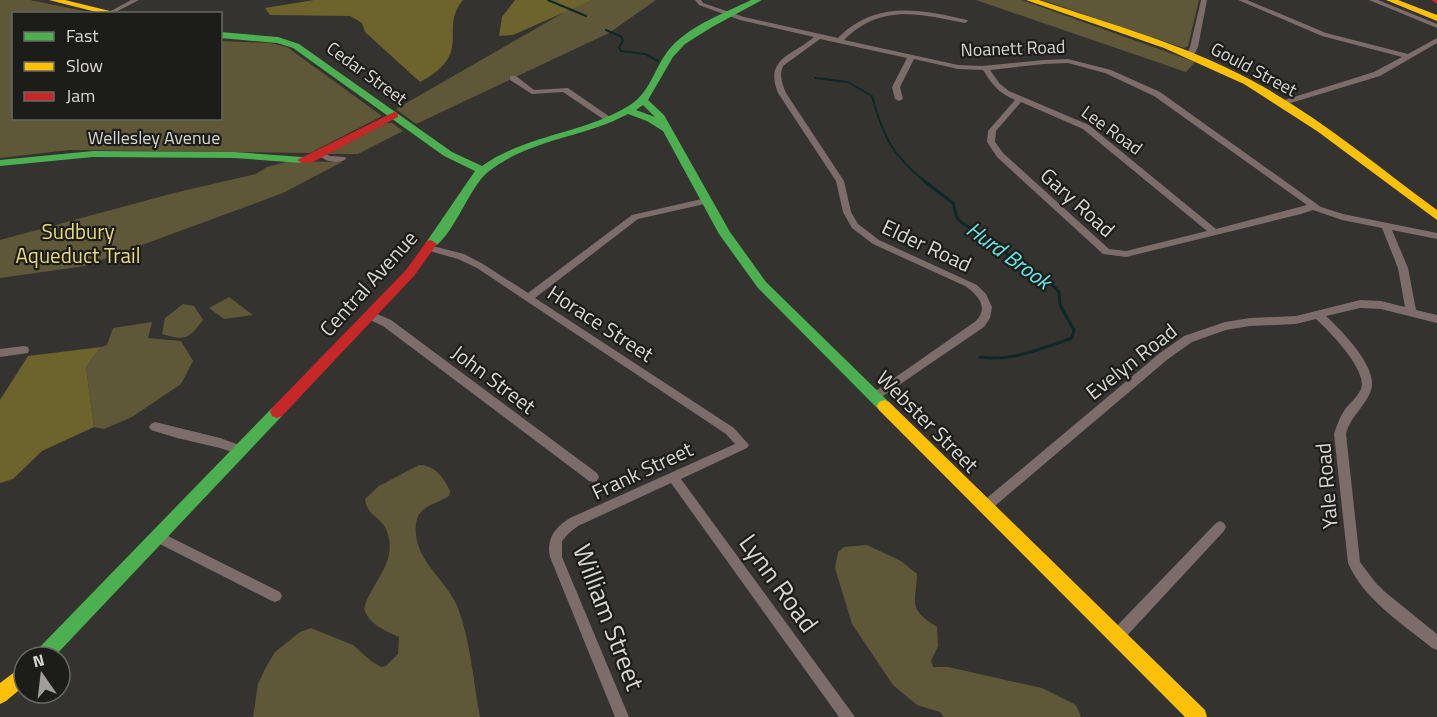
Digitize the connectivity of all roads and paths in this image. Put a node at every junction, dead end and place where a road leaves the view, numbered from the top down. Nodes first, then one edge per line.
1 (53, 0) edge
2 (136, 0) edge
3 (698, 0) edge
4 (758, 0) edge
5 (1030, 0) edge
6 (1204, 0) edge
7 (1240, 0) edge
8 (1372, 0) edge
9 (1390, 0) edge
10 (1407, 0) edge
11 (1437, 11) edge
12 (110, 12) edge
13 (117, 12) edge
14 (729, 15) junction
15 (1437, 18) edge
16 (965, 21) dead end
17 (1437, 26) edge
18 (222, 34) edge
19 (818, 37) junction
20 (1437, 40) edge
21 (838, 41) junction
22 (1190, 55) junction
23 (1409, 56) junction
24 (911, 57) junction
25 (985, 68) junction
26 (513, 78) dead end
27 (899, 99) dead end
28 (1019, 100) junction
29 (644, 101) junction
30 (1284, 104) junction
31 (629, 111) junction
32 (394, 115) junction
33 (609, 119) junction
34 (664, 128) junction
35 (315, 157) junction
36 (342, 159) dead end
37 (0, 163) edge
38 (482, 170) junction
39 (706, 201) junction
40 (1313, 206) junction
41 (1437, 216) edge
42 (1386, 226) junction
43 (1214, 232) junction
44 (1437, 236) edge
45 (429, 248) junction
46 (528, 298) junction
47 (1411, 312) junction
48 (370, 315) junction
49 (1319, 315) junction
50 (1437, 319) edge
51 (24, 350) dead end
52 (0, 353) edge
53 (874, 398) junction
54 (155, 427) dead end
55 (743, 445) joint
56 (241, 450) junction
57 (593, 477) dead end
58 (673, 477) junction
59 (986, 507) junction
60 (1220, 527) dead end
61 (559, 535) joint
62 (158, 537) junction
63 (275, 596) dead end
64 (1116, 637) junction
65 (1437, 643) edge
66 (54, 645) edge
67 (12, 684) edge
68 (0, 694) edge
69 (622, 717) edge
70 (848, 717) edge
71 (1198, 717) edge

1 - 12 main road
2 - 13 street
3 - 14 street, Noanett Road
4 - 14 main road, Central Avenue
5 - 22 main road, Gould Street
6 - 22 street
7 - 23 street
8 - 17 street
9 - 15 main road
10 - 11 main road
14 - 19 street, Noanett Road
14 - 29 main road, Central Avenue
16 - 21 street
18 - 32 main road, Cedar Street
19 - 21 street, Noanett Road
19 - 53 street, Elder Road
20 - 23 street
21 - 24 street, Noanett Road
22 - 30 main road, Gould Street
23 - 30 street
24 - 25 street, Noanett Road
24 - 27 street
25 - 28 street, Lee Road
25 - 40 street, Noanett Road
26 - 33 street
28 - 43 street, Lee Road
28 - 43 street, Gary Road
29 - 31 main road, Central Avenue
29 - 34 main road, Webster Street
30 - 41 main road, Gould Street
31 - 33 main road, Central Avenue
31 - 34 main road
32 - 35 main road
32 - 38 main road, Cedar Street
33 - 38 main road, Central Avenue
34 - 39 main road, Webster Street
35 - 36 street, Wellesley Avenue
35 - 37 main road, Wellesley Avenue
38 - 45 main road, Central Avenue
39 - 46 street
39 - 53 main road, Webster Street
40 - 42 street, Noanett Road
40 - 43 street, Gary Road
42 - 44 street, Noanett Road
42 - 47 street
45 - 46 street, Horace Street
45 - 48 main road, Central Avenue
46 - 55 street, Horace Street
47 - 49 street, Evelyn Road
47 - 50 street, Evelyn Road
48 - 56 main road, Central Avenue
48 - 57 street, John Street
49 - 59 street, Evelyn Road
49 - 65 street, Yale Road
51 - 52 street
53 - 59 main road, Webster Street
54 - 56 street
55 - 58 street, Frank Street
56 - 62 main road, Central Avenue
58 - 61 street, Frank Street
58 - 70 street, Lynn Road
59 - 64 main road, Webster Street
60 - 64 street
61 - 69 street, William Street
62 - 63 street
62 - 66 main road, Central Avenue
64 - 71 main road, Webster Street
67 - 68 main road

